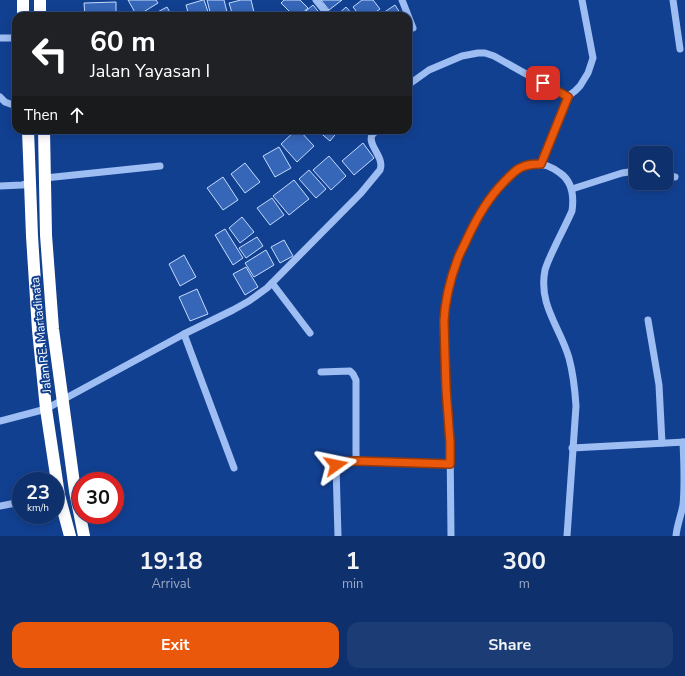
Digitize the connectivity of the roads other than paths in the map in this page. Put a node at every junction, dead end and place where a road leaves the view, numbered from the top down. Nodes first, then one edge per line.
1 (23, 0) edge
2 (40, 0) edge
3 (316, 0) edge
4 (402, 0) edge
5 (582, 0) edge
6 (673, 0) edge
7 (23, 12) edge
8 (40, 12) edge
9 (326, 12) edge
10 (407, 12) edge
11 (0, 38) edge
12 (12, 38) edge
13 (680, 49) dead end
14 (412, 82) edge
15 (0, 97) edge
16 (567, 99) junction
17 (12, 104) edge
18 (28, 134) edge
19 (44, 134) edge
20 (374, 134) edge
21 (541, 164) junction
22 (160, 166) dead end
23 (629, 172) edge
24 (45, 178) junction
25 (30, 183) junction
26 (0, 186) edge
27 (572, 189) junction
28 (272, 283) junction
29 (648, 320) dead end
30 (310, 333) dead end
31 (184, 334) junction
32 (321, 372) dead end
33 (62, 400) junction
34 (46, 409) junction
35 (0, 421) edge
36 (684, 442) edge
37 (662, 443) junction
38 (572, 448) junction
39 (356, 461) junction
40 (450, 464) junction
41 (234, 468) dead end
42 (54, 472) edge
43 (12, 504) edge
44 (0, 506) edge
45 (64, 517) edge
46 (83, 530) edge
47 (69, 532) edge
48 (338, 536) edge
49 (451, 536) edge
50 (567, 536) edge
51 (676, 536) edge

1 - 7 highway
2 - 8 highway
3 - 9 street
4 - 10 street
5 - 16 street
6 - 13 street
11 - 12 street
14 - 16 street
15 - 17 street
16 - 21 street
18 - 25 highway
19 - 24 highway, Jalan RE. Martadinata
20 - 28 street
21 - 27 street
21 - 40 street
22 - 24 street
23 - 27 street
24 - 33 highway, Jalan RE. Martadinata
25 - 26 street
25 - 34 highway
27 - 38 street
28 - 30 street
28 - 31 street
29 - 37 street
31 - 33 street
31 - 41 street
32 - 39 street
33 - 34 street
33 - 46 highway, Jalan RE. Martadinata
34 - 35 street
34 - 42 highway
36 - 37 street
36 - 51 street
37 - 38 street
38 - 50 street
39 - 40 street
39 - 48 street
40 - 49 street
43 - 44 street
45 - 47 highway

